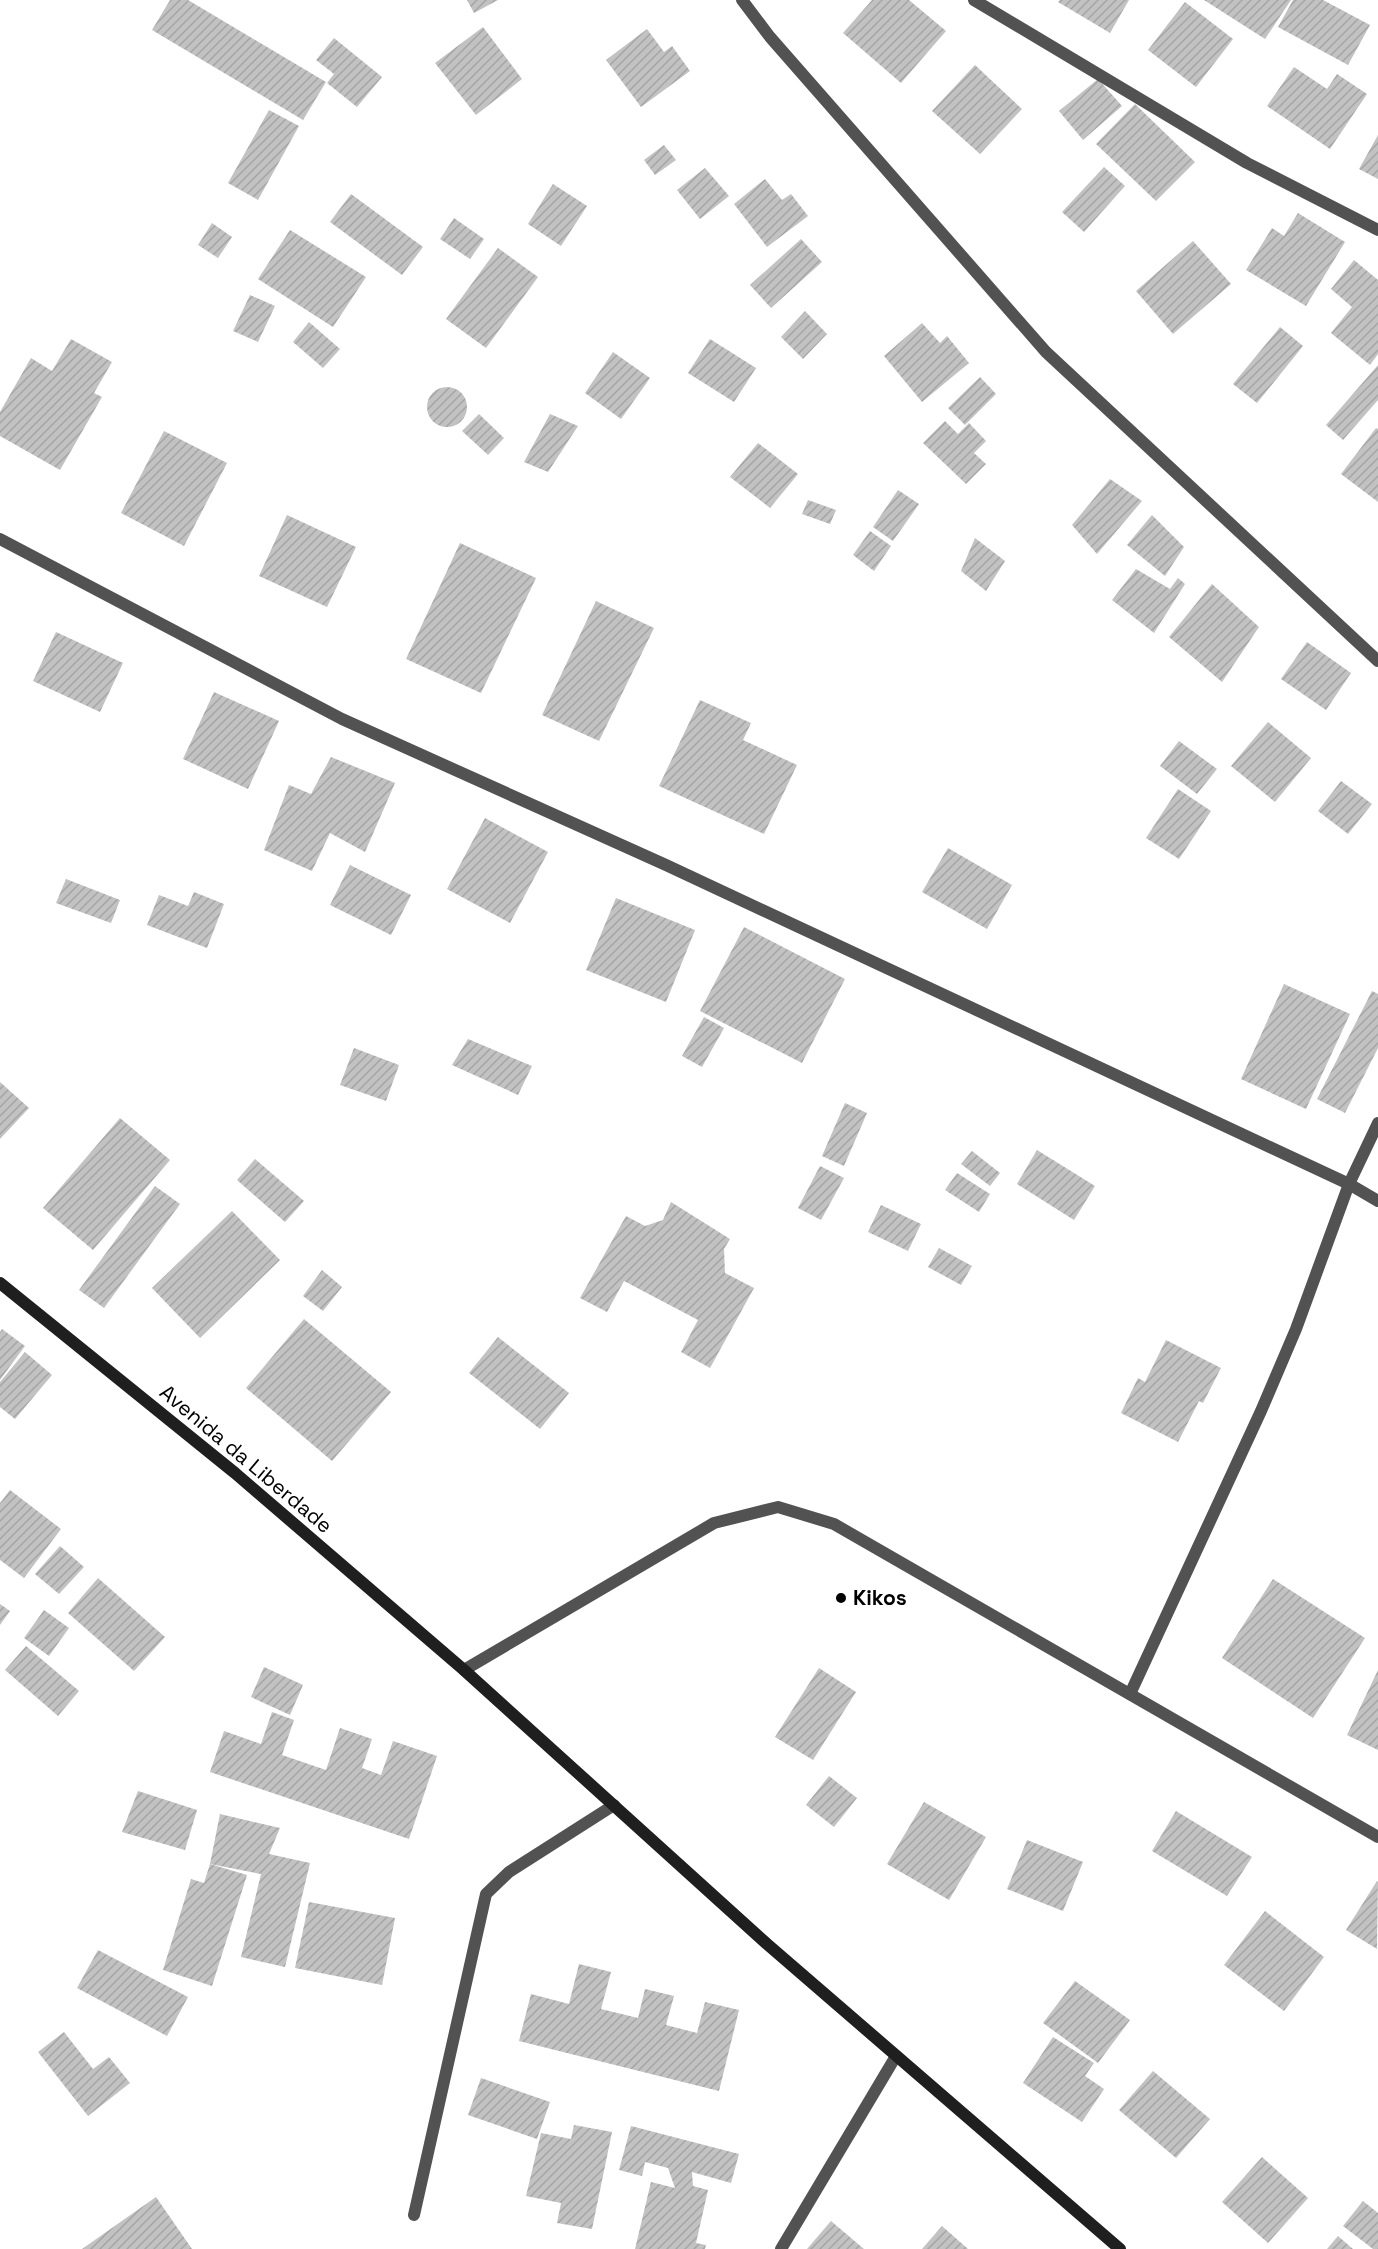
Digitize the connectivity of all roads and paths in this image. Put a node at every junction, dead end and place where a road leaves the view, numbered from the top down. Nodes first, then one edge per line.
1 (742, 0) edge
2 (974, 0) edge
3 (1378, 230) edge
4 (0, 539) edge
5 (1378, 661) edge
6 (1378, 1123) edge
7 (1349, 1184) junction
8 (1378, 1201) edge
9 (0, 1283) edge
10 (464, 1670) junction
11 (1130, 1694) junction
12 (614, 1805) junction
13 (1378, 1836) edge
14 (896, 2056) junction
15 (414, 2215) dead end
16 (781, 2249) edge
17 (1120, 2249) edge

1 - 5 street
2 - 3 street
4 - 7 street
6 - 7 street
7 - 8 street
7 - 11 street
9 - 10 street, Avenida da Liberdade
10 - 11 street
10 - 12 street, Avenida da Liberdade
11 - 13 street
12 - 14 street, Avenida da Liberdade
12 - 15 street
14 - 16 street
14 - 17 street, Avenida da Liberdade

